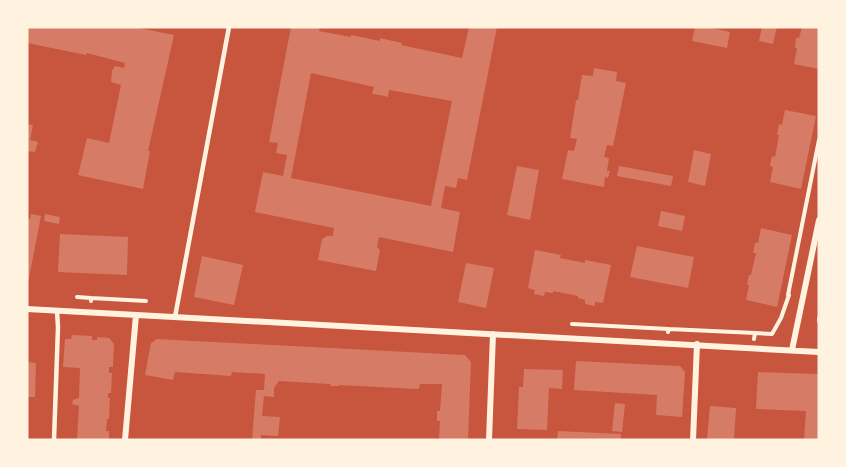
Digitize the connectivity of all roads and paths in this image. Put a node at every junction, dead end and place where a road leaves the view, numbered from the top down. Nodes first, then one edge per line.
1 (229, 27) edge
2 (819, 140) edge
3 (819, 220) edge
4 (788, 295) dead end
5 (27, 309) edge
6 (57, 311) junction
7 (136, 315) junction
8 (175, 317) junction
9 (493, 334) junction
10 (697, 345) junction
11 (792, 350) junction
12 (819, 352) edge
13 (54, 440) edge
14 (125, 440) edge
15 (489, 440) edge
16 (693, 440) edge

1 - 8 lane
2 - 4 path
3 - 11 street
5 - 6 street
6 - 7 street
6 - 13 lane
7 - 8 street
7 - 14 street
8 - 9 street
9 - 10 street
9 - 15 street
10 - 11 street
10 - 16 street
11 - 12 street

